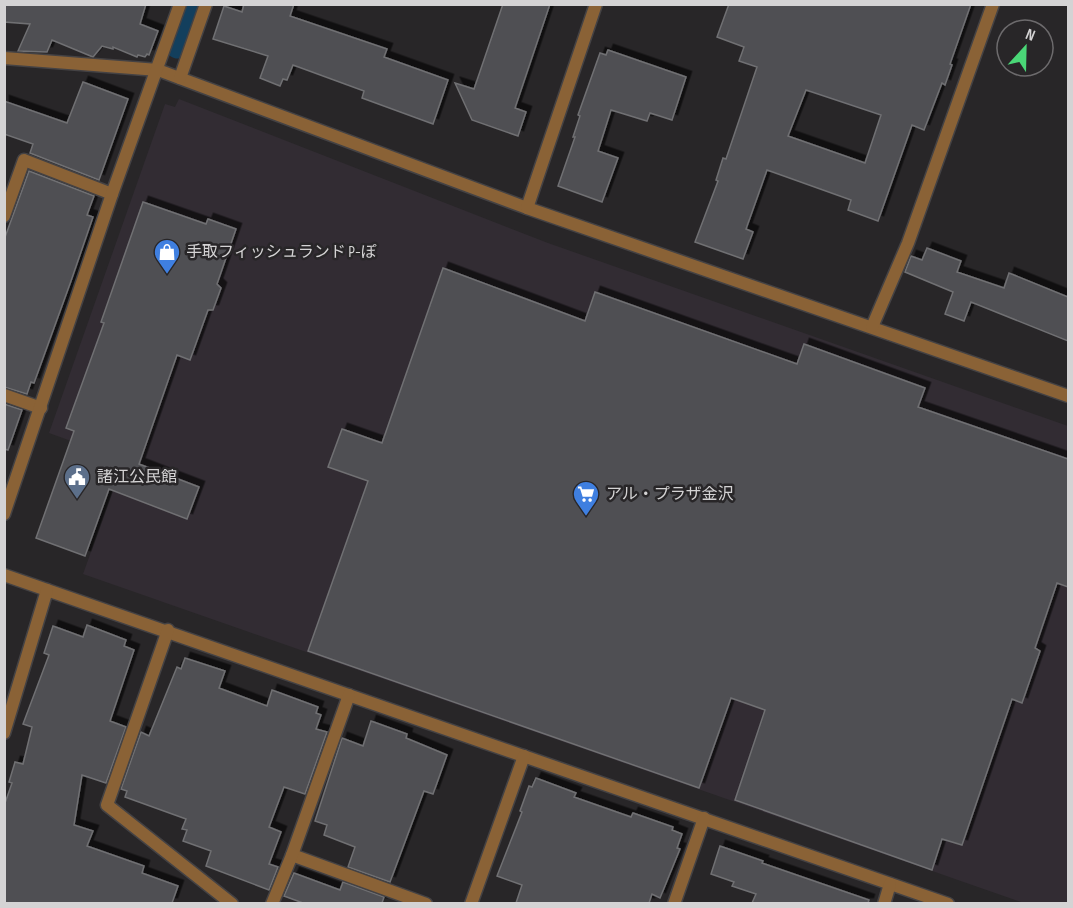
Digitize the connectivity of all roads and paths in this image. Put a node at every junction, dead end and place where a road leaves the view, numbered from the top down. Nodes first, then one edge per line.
1 (180, 4) edge
2 (206, 4) edge
3 (596, 4) edge
4 (993, 4) edge
5 (4, 58) edge
6 (158, 70) junction
7 (180, 78) junction
8 (112, 194) junction
9 (527, 208) junction
10 (4, 216) edge
11 (872, 327) junction
12 (4, 395) edge
13 (1068, 396) edge
14 (42, 408) junction
15 (4, 514) edge
16 (4, 574) edge
17 (47, 590) junction
18 (168, 630) junction
19 (349, 695) junction
20 (7, 712) edge
21 (4, 734) edge
22 (524, 756) junction
23 (704, 818) junction
24 (292, 855) junction
25 (890, 884) junction
26 (232, 903) edge
27 (272, 903) edge
28 (426, 903) edge
29 (471, 903) edge
30 (674, 903) edge
31 (884, 903) edge
32 (948, 903) edge

1 - 6 street
2 - 7 street
3 - 9 street
4 - 11 street
5 - 6 street
6 - 7 street
6 - 8 street
7 - 9 street
8 - 10 street
8 - 14 street
9 - 11 street
11 - 13 street
12 - 14 street
14 - 15 street
16 - 17 street
17 - 18 street
17 - 20 street
18 - 19 street
18 - 26 street
19 - 22 street
19 - 24 street
20 - 21 street
22 - 23 street
22 - 29 street
23 - 25 street
23 - 30 street
24 - 27 street
24 - 28 street
25 - 31 street
25 - 32 street

